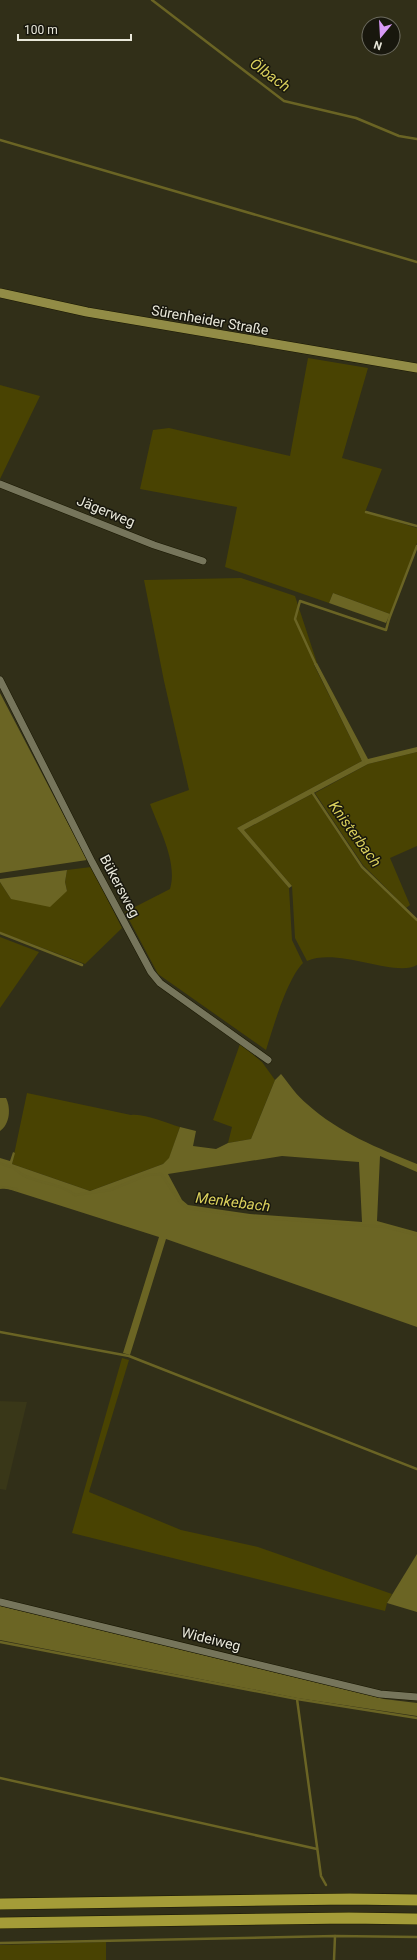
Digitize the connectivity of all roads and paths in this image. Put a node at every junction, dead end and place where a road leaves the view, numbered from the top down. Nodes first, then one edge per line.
1 (0, 293) edge
2 (417, 368) edge
3 (0, 484) edge
4 (203, 562) dead end
5 (0, 680) edge
6 (268, 1060) dead end
7 (0, 1602) edge
8 (417, 1697) edge
9 (417, 1900) edge
10 (0, 1904) edge
11 (417, 1919) edge
12 (0, 1923) edge

1 - 2 main road, Sürenheider Straße
3 - 4 street, Jägerweg
5 - 6 street, Bükersweg
7 - 8 street, Wideiweg
9 - 10 highway
11 - 12 highway

